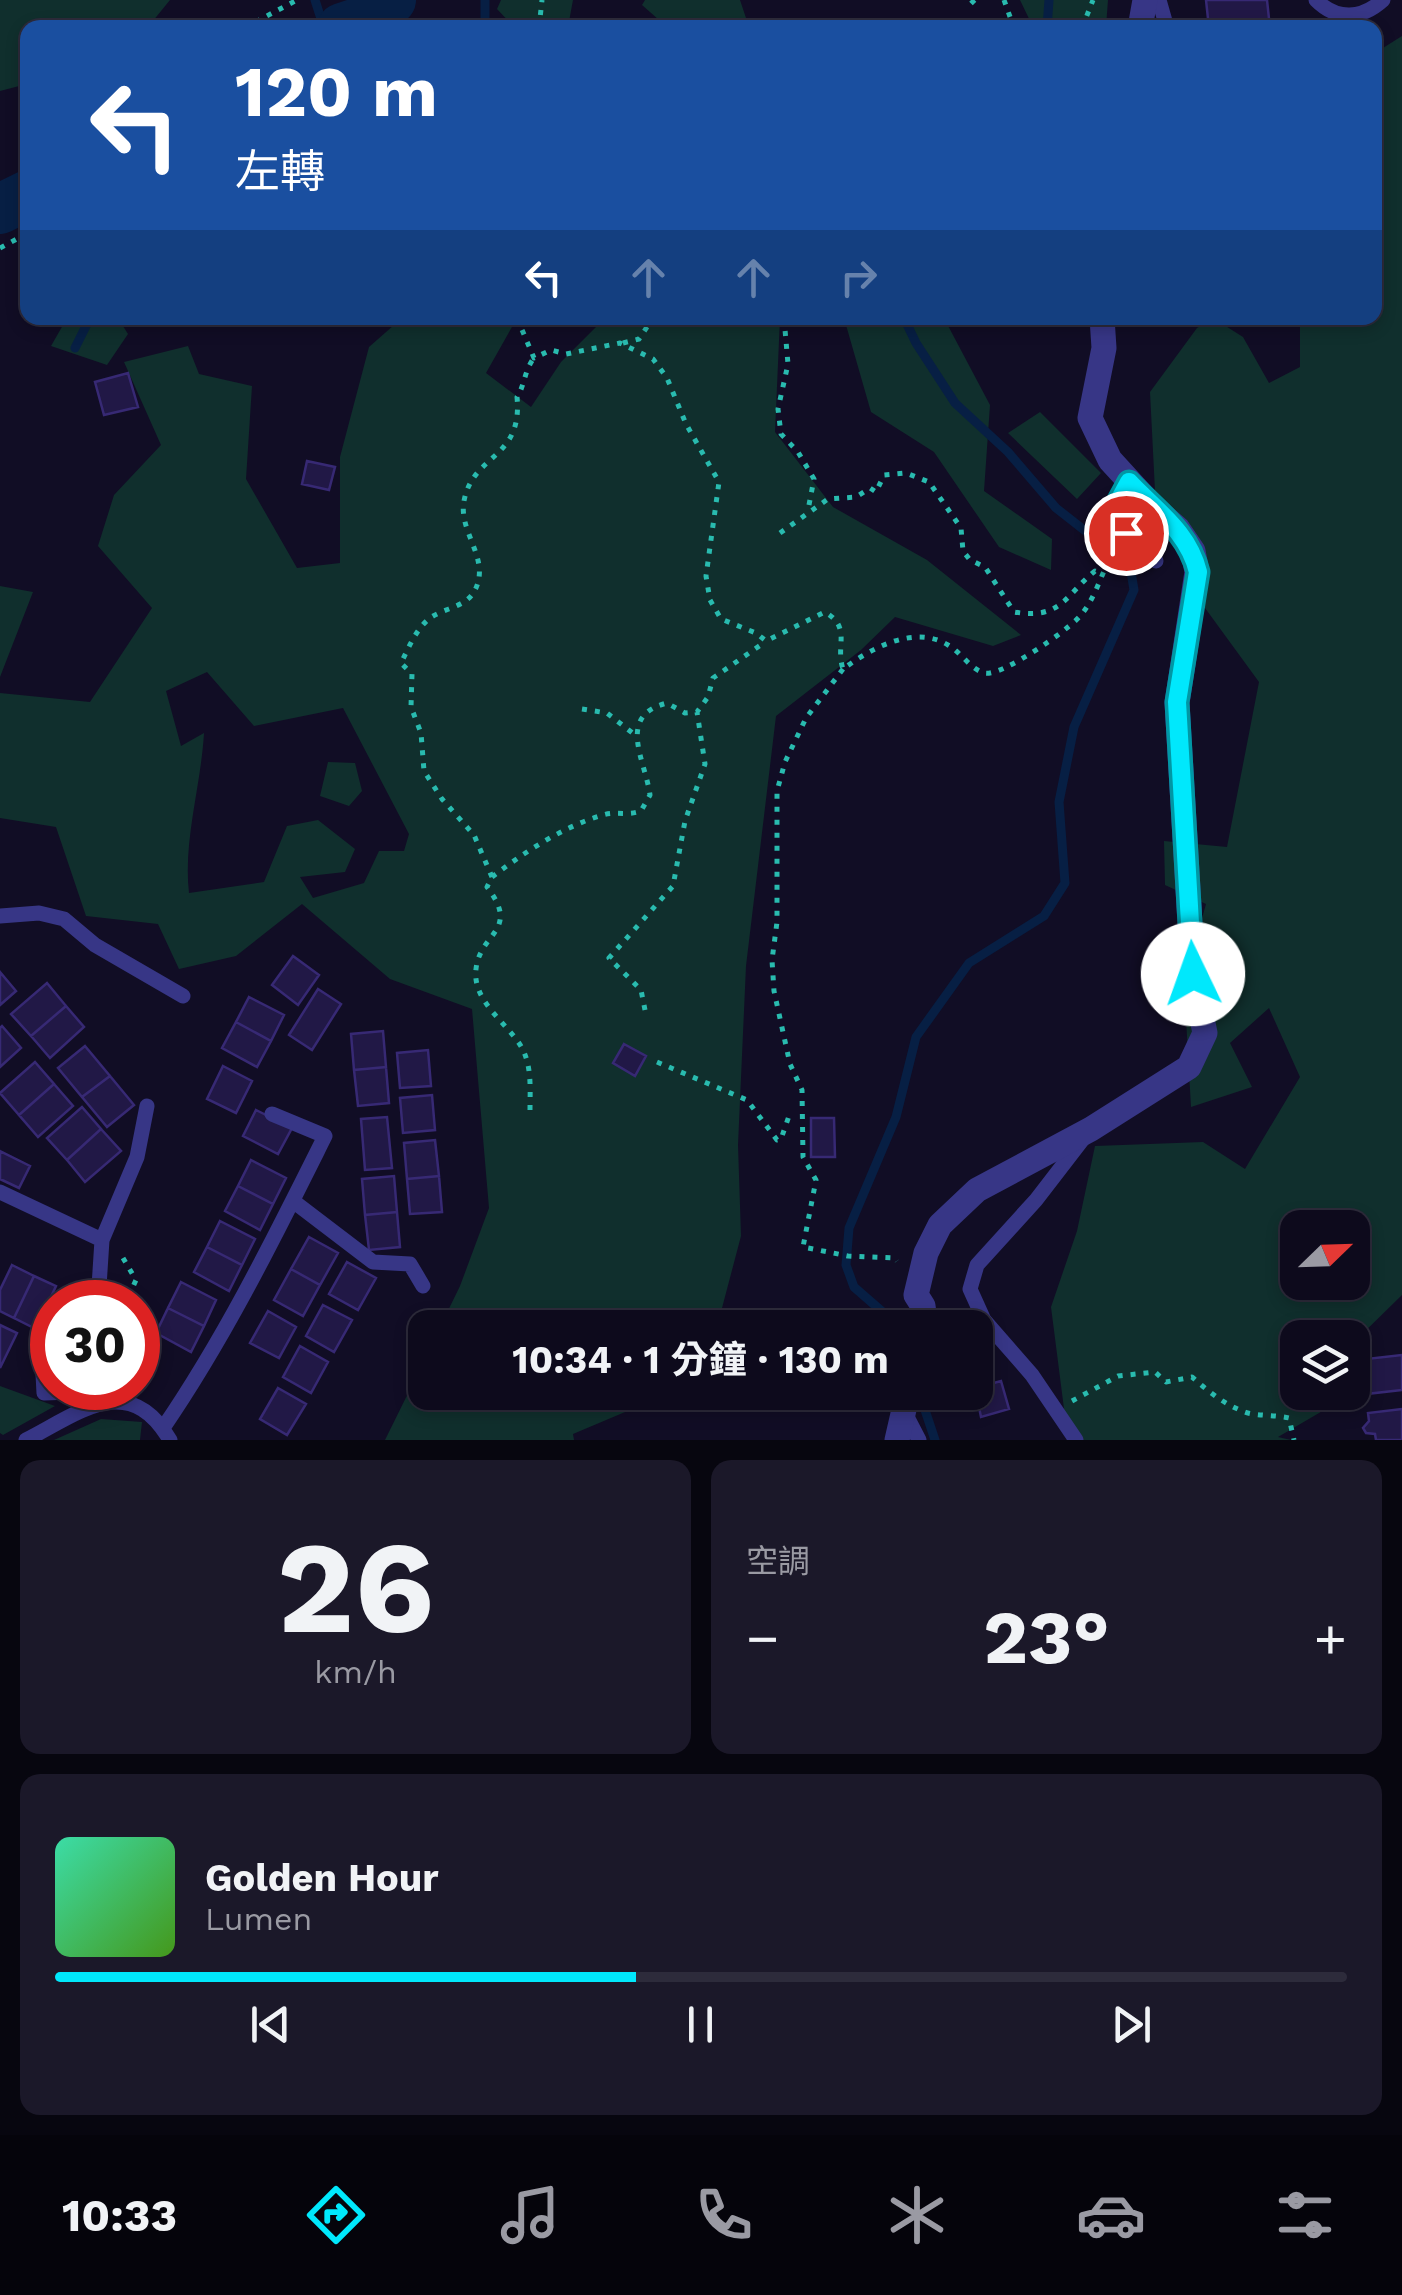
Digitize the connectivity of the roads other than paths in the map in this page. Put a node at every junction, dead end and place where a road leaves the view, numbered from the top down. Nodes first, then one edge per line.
1 (1316, 0) edge
2 (1383, 0) edge
3 (1102, 325) edge
4 (1129, 482) junction
5 (1156, 561) dead end
6 (0, 916) edge
7 (183, 996) dead end
8 (148, 1106) dead end
9 (272, 1114) dead end
10 (1091, 1129) junction
11 (0, 1192) edge
12 (292, 1201) junction
13 (110, 1244) junction
14 (103, 1280) edge
15 (423, 1286) dead end
16 (924, 1310) edge
17 (89, 1410) edge
18 (141, 1410) edge
19 (903, 1410) edge
20 (908, 1410) edge
21 (167, 1434) edge
22 (26, 1440) edge
23 (897, 1440) edge
24 (918, 1440) edge
25 (1076, 1440) edge

1 - 2 lane
3 - 4 street
4 - 5 lane
4 - 10 street
6 - 7 lane
8 - 13 lane
9 - 12 lane
10 - 16 street
10 - 25 lane
11 - 13 lane
12 - 15 lane
12 - 21 lane
13 - 14 lane
17 - 22 lane
18 - 21 lane
19 - 23 street
20 - 24 lane

